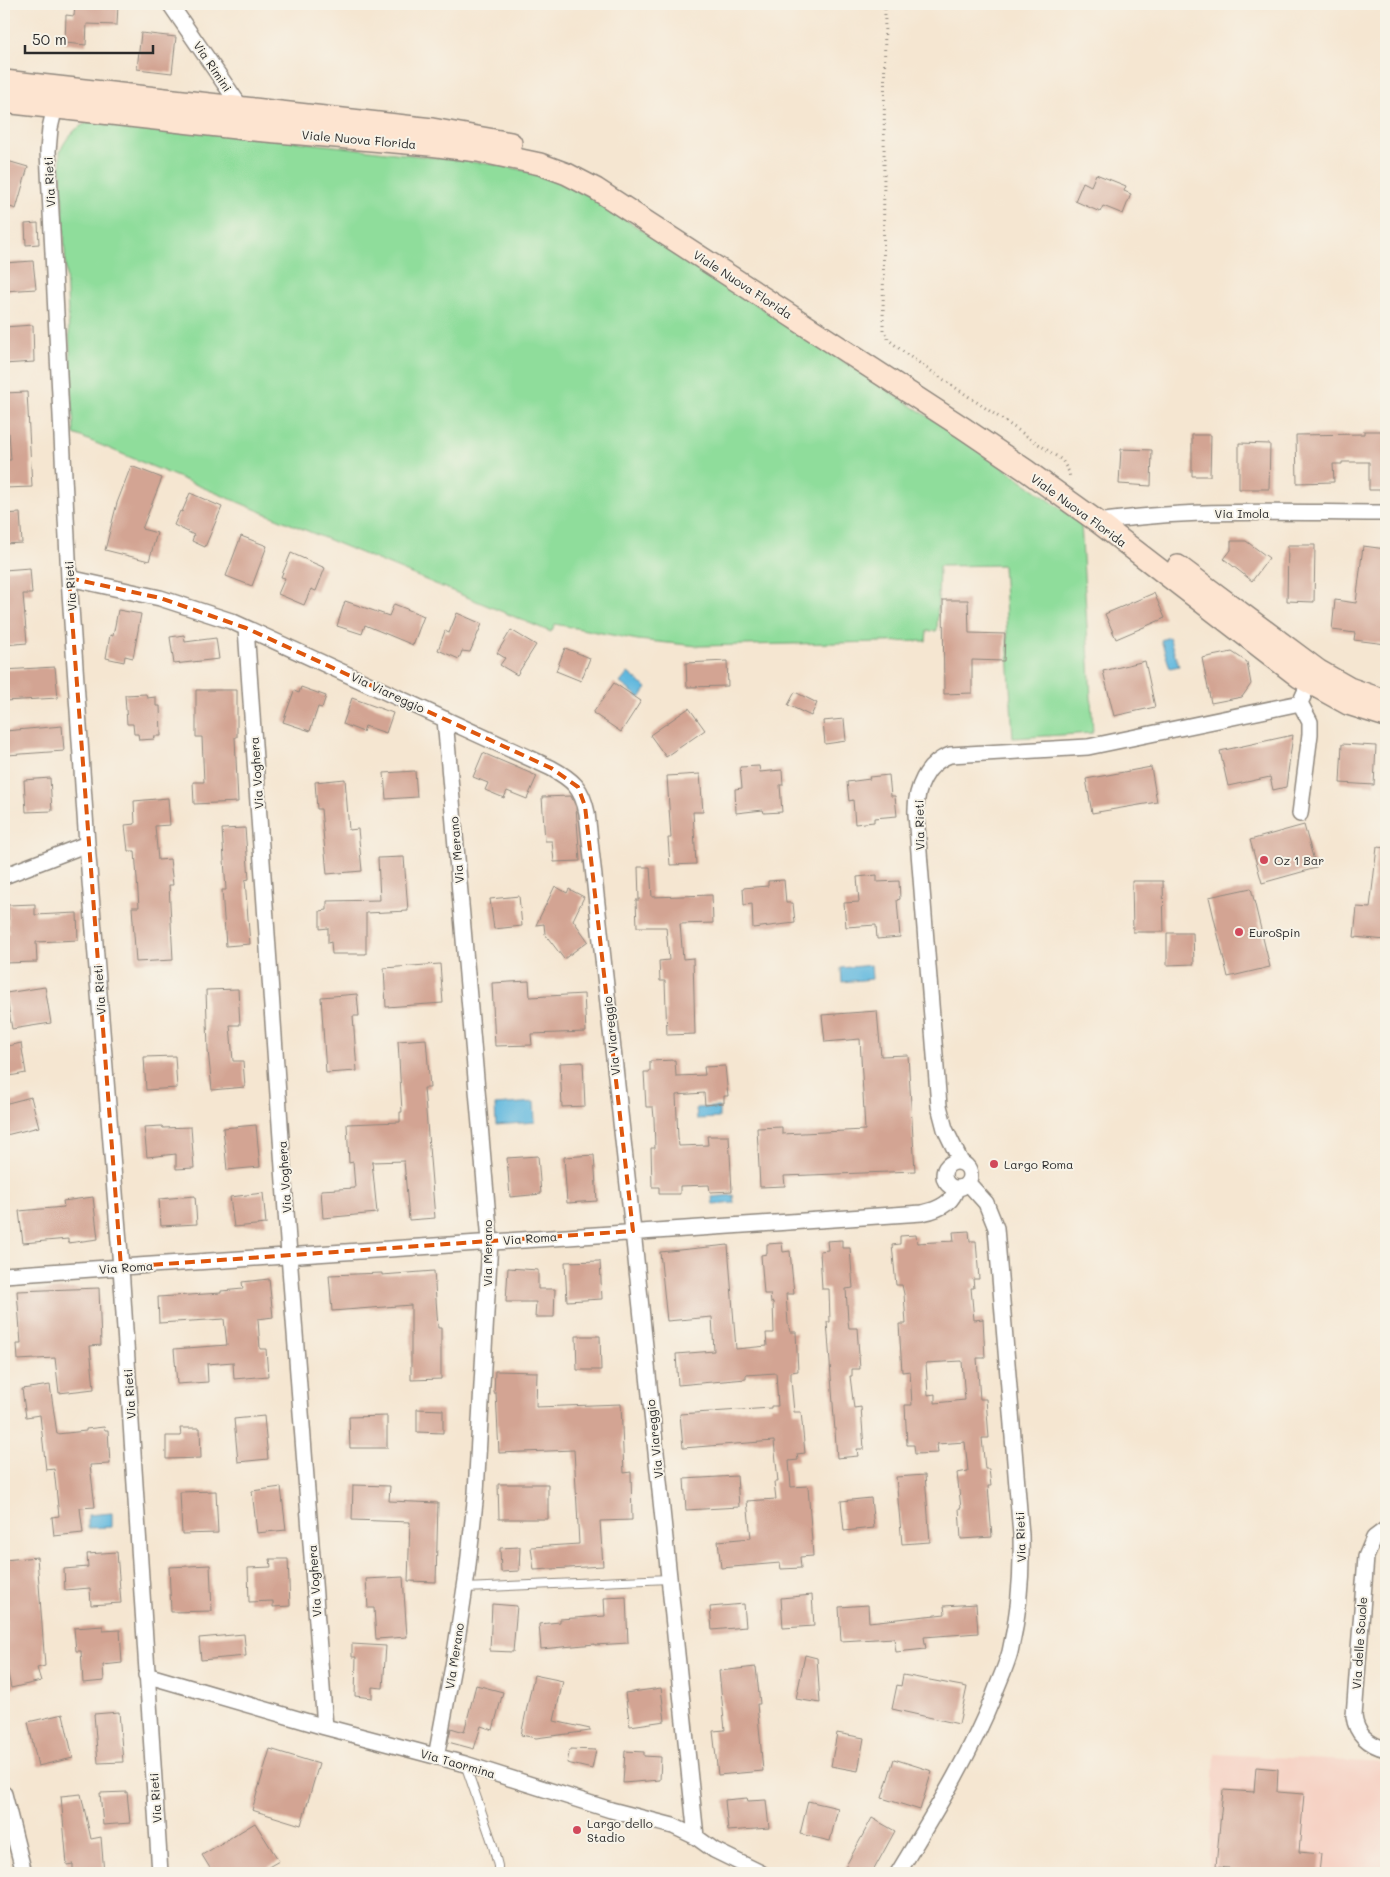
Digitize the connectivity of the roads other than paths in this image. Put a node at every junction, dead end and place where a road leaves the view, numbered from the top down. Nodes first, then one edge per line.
1 (170, 4) edge
2 (4, 80) edge
3 (4, 104) edge
4 (55, 107) junction
5 (240, 107) junction
6 (254, 130) junction
7 (1386, 513) edge
8 (1107, 521) junction
9 (69, 578) junction
10 (246, 628) junction
11 (1309, 683) junction
12 (1386, 701) edge
13 (1300, 703) junction
14 (1386, 716) edge
15 (445, 718) junction
16 (1300, 814) dead end
17 (88, 844) junction
18 (4, 876) edge
19 (961, 1162) junction
20 (962, 1186) junction
21 (633, 1231) junction
22 (490, 1241) junction
23 (289, 1255) junction
24 (121, 1267) junction
25 (4, 1275) edge
26 (1386, 1529) edge
27 (669, 1579) junction
28 (465, 1588) junction
29 (146, 1674) junction
30 (324, 1727) junction
31 (1386, 1749) edge
32 (436, 1757) junction
33 (465, 1764) junction
34 (4, 1794) edge
35 (696, 1837) junction
36 (24, 1873) edge
37 (160, 1873) edge
38 (498, 1873) edge
39 (761, 1873) edge
40 (898, 1873) edge

1 - 5 street, Via Rimini
2 - 5 street, Viale Nuova Florida
3 - 4 street, Viale Nuova Florida
4 - 6 street, Viale Nuova Florida
4 - 9 street, Via Rieti
5 - 6 street, Via Rimini
5 - 8 street, Viale Nuova Florida
6 - 8 street, Viale Nuova Florida
7 - 8 street, Via Imola
8 - 11 street, Viale Nuova Florida
8 - 12 street, Viale Nuova Florida
9 - 10 street, Via Viareggio
9 - 17 street, Via Rieti
10 - 15 street, Via Viareggio
10 - 23 street, Via Voghera
11 - 13 street
11 - 14 street, Viale Nuova Florida
13 - 16 street
13 - 19 street, Via Rieti
15 - 21 street, Via Viareggio
15 - 22 street, Via Merano
17 - 18 street
17 - 24 street, Via Rieti
19 - 20 street
19 - 20 street
20 - 21 street, Via Roma
20 - 40 street, Via Rieti
21 - 22 street, Via Roma
21 - 27 street, Via Viareggio
22 - 23 street, Via Roma
22 - 28 street, Via Merano
23 - 24 street, Via Roma
23 - 30 street, Via Voghera
24 - 25 street, Via Roma
24 - 29 street, Via Rieti
26 - 31 street, Via delle Scuole
27 - 28 lane
27 - 35 street, Via Viareggio
28 - 32 street, Via Merano
29 - 30 street, Via Taormina
29 - 37 street, Via Rieti
30 - 32 street, Via Taormina
32 - 33 street, Via Taormina
33 - 35 street, Via Taormina
33 - 38 lane
34 - 36 street
35 - 39 street, Via Taormina

